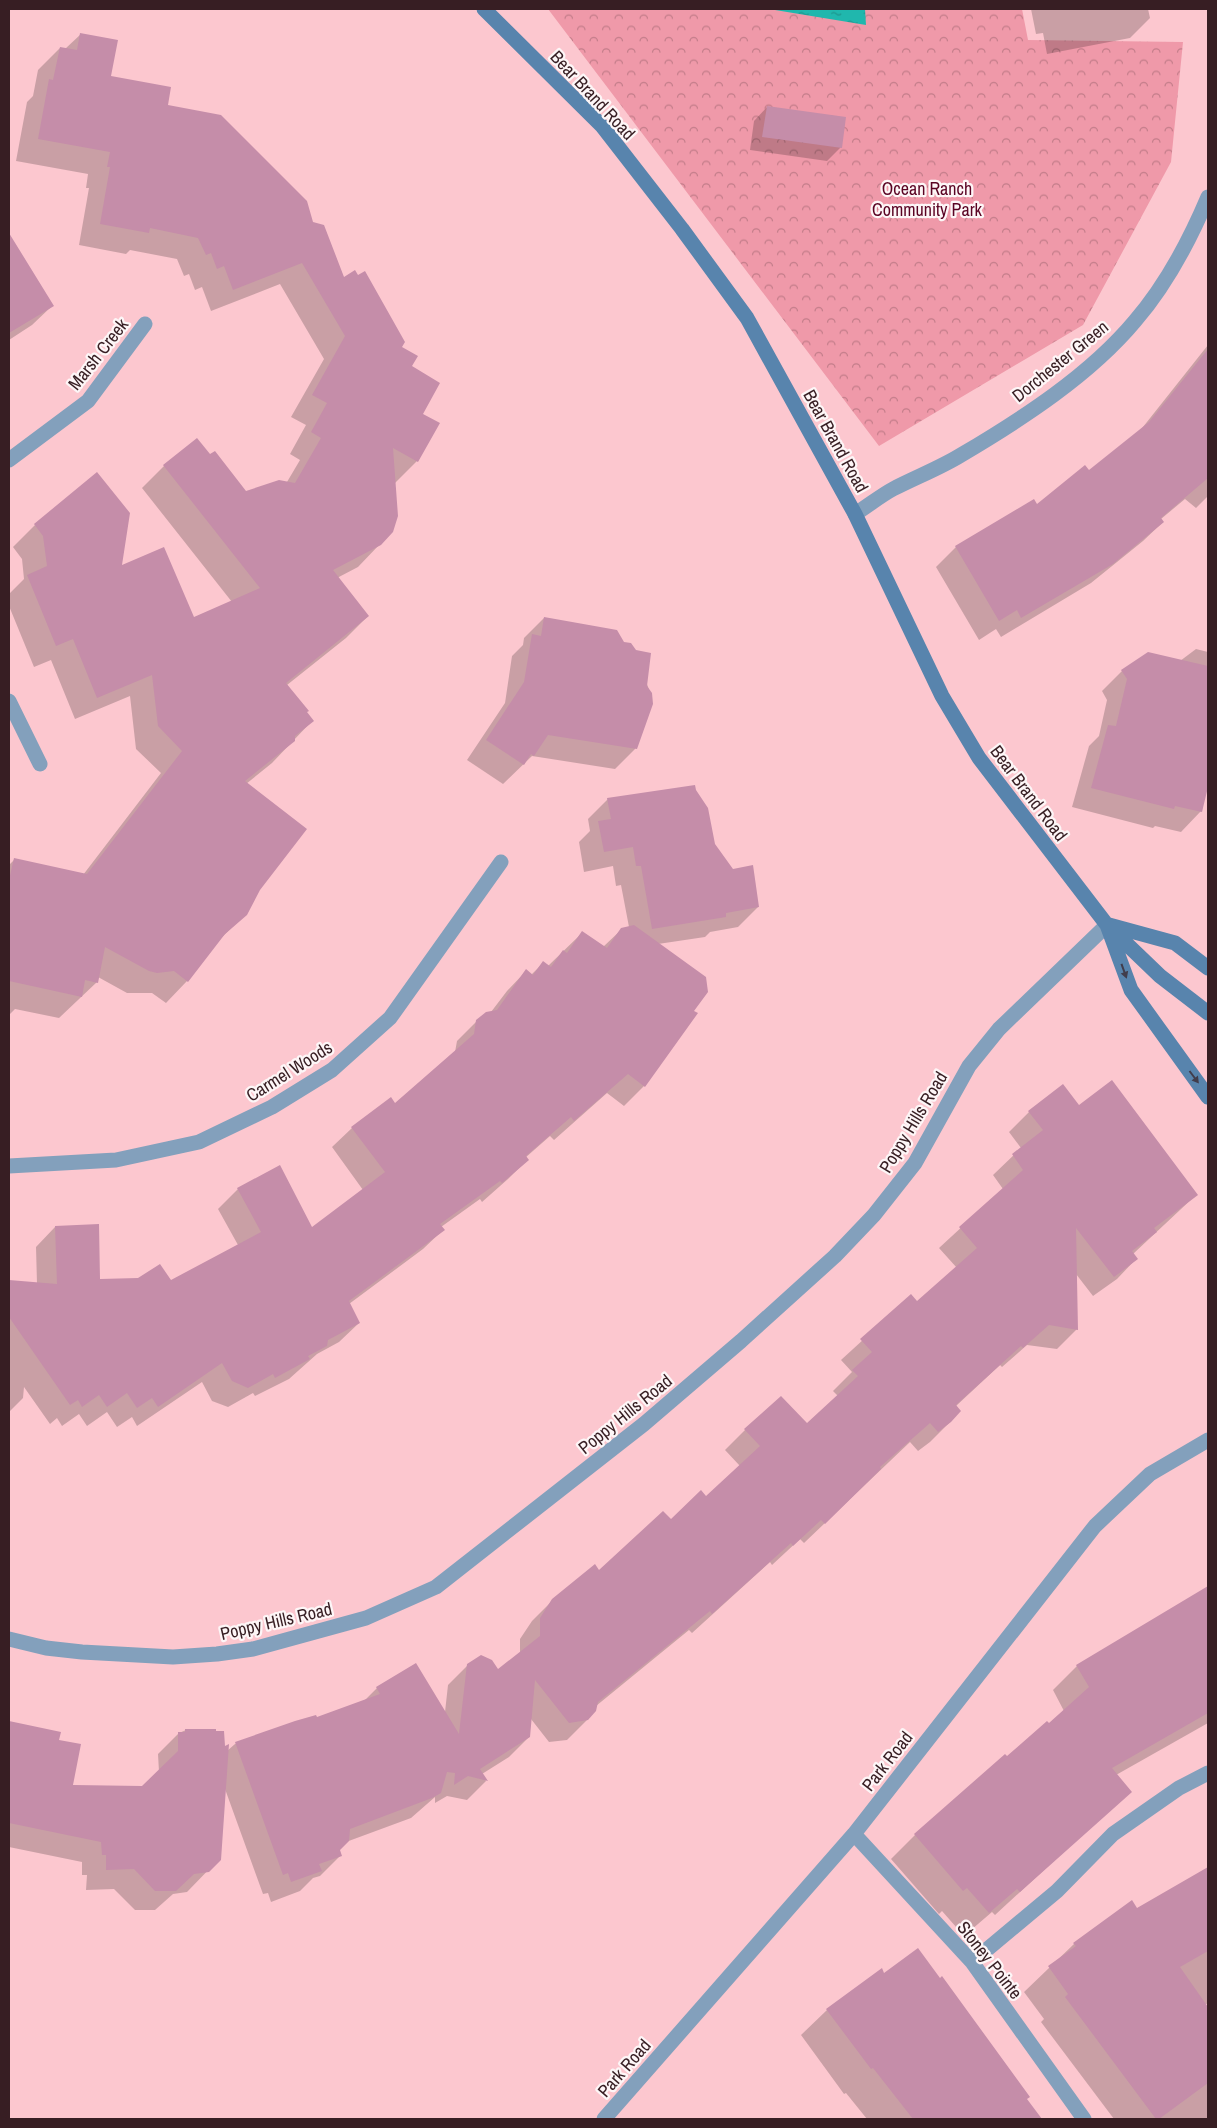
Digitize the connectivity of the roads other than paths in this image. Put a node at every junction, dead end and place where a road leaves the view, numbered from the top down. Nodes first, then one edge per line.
1 (484, 9) edge
2 (1208, 197) edge
3 (145, 324) dead end
4 (9, 460) edge
5 (855, 514) junction
6 (9, 701) edge
7 (40, 764) dead end
8 (501, 862) dead end
9 (1108, 925) junction
10 (1208, 968) edge
11 (1208, 1012) edge
12 (1208, 1097) edge
13 (9, 1166) edge
14 (1208, 1440) edge
15 (9, 1639) edge
16 (1208, 1773) edge
17 (854, 1834) junction
18 (972, 1962) junction
19 (604, 2119) edge
20 (1084, 2119) edge

1 - 5 street, Bear Brand Road
2 - 5 street, Dorchester Green
3 - 4 street, Marsh Creek
5 - 9 street, Bear Brand Road
6 - 7 street
8 - 13 street, Carmel Woods
9 - 10 street
9 - 11 street
9 -> 12 street, Bear Brand Road
9 - 15 street, Poppy Hills Road
14 - 17 street, Park Road
16 - 18 street
17 - 18 street, Stoney Pointe
17 - 19 street, Park Road
18 - 20 street, Stoney Pointe

